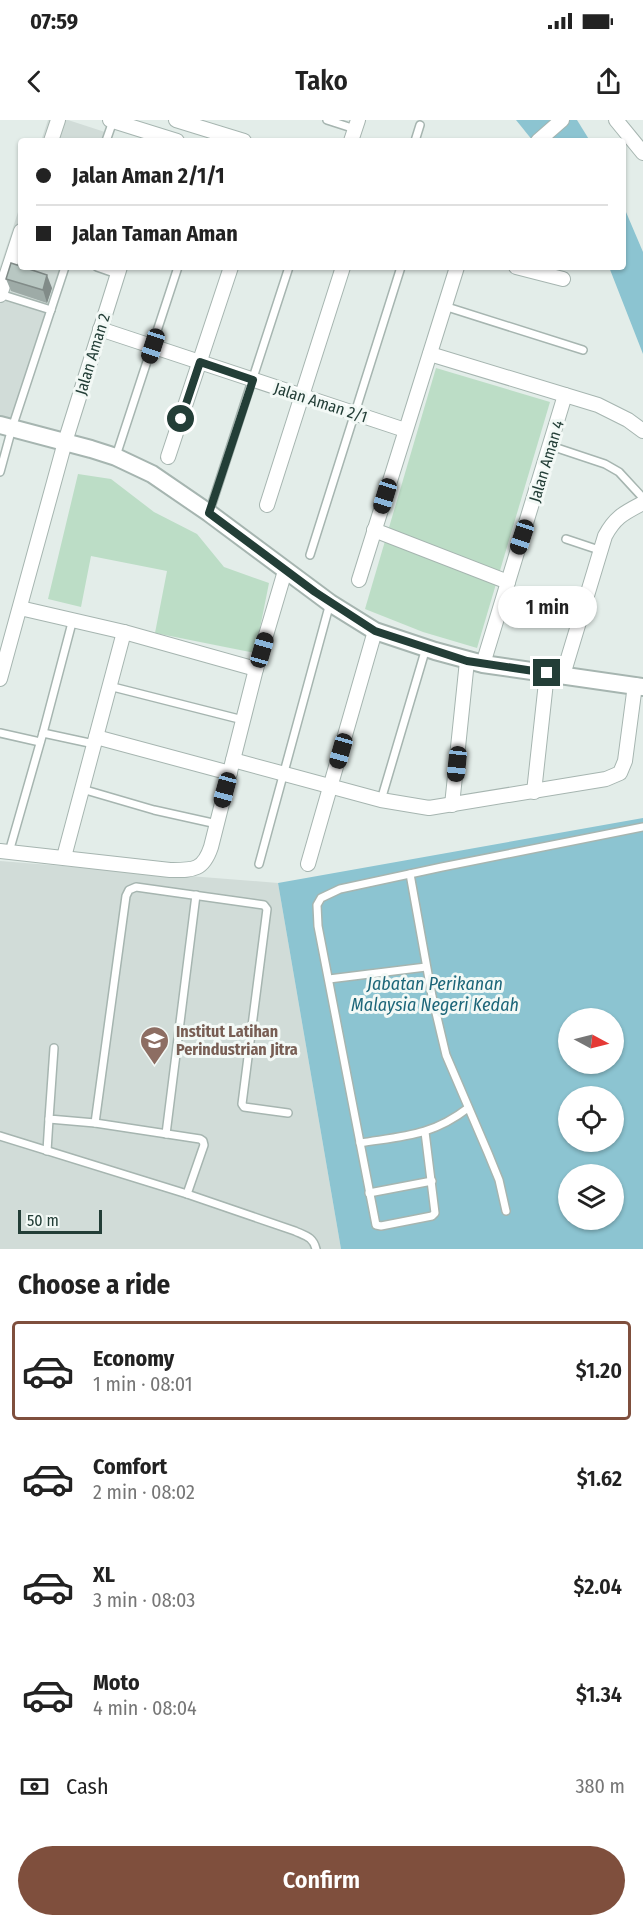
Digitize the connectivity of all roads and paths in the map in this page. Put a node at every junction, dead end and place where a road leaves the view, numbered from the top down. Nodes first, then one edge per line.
1 (58, 120) edge
2 (171, 120) edge
3 (176, 120) edge
4 (327, 120) edge
5 (562, 120) edge
6 (616, 120) edge
7 (111, 121) edge
8 (420, 125) dead end
9 (355, 130) edge
10 (52, 138) edge
11 (107, 138) edge
12 (160, 138) edge
13 (234, 138) edge
14 (416, 138) edge
15 (541, 138) edge
16 (643, 153) edge
17 (18, 240) edge
18 (64, 270) edge
19 (118, 270) edge
20 (177, 270) edge
21 (230, 270) edge
22 (288, 270) edge
23 (342, 270) edge
24 (400, 270) edge
25 (456, 270) edge
26 (528, 270) edge
27 (563, 279) dead end
28 (0, 295) edge
29 (444, 306) junction
30 (51, 310) junction
31 (100, 329) junction
32 (153, 346) junction
33 (583, 350) dead end
34 (430, 354) junction
35 (200, 362) junction
36 (253, 380) junction
37 (565, 395) junction
38 (301, 396) junction
39 (355, 414) junction
40 (6, 427) edge
41 (405, 430) junction
42 (643, 431) edge
43 (65, 442) junction
44 (551, 446) junction
45 (168, 457) dead end
46 (116, 458) junction
47 (0, 472) edge
48 (643, 498) edge
49 (643, 503) edge
50 (267, 505) dead end
51 (209, 513) junction
52 (374, 530) junction
53 (566, 539) dead end
54 (599, 550) junction
55 (310, 555) dead end
56 (285, 571) junction
57 (359, 580) dead end
58 (508, 582) junction
59 (330, 603) junction
60 (20, 608) junction
61 (73, 619) junction
62 (375, 631) junction
63 (124, 632) junction
64 (426, 648) junction
65 (4, 652) edge
66 (475, 662) junction
67 (256, 669) junction
68 (555, 674) junction
69 (0, 679) edge
70 (109, 686) junction
71 (639, 686) edge
72 (244, 720) junction
73 (0, 733) edge
74 (43, 733) junction
75 (95, 741) junction
76 (40, 742) junction
77 (231, 767) junction
78 (282, 773) junction
79 (331, 786) junction
80 (82, 789) junction
81 (534, 792) junction
82 (381, 800) junction
83 (452, 805) junction
84 (217, 824) junction
85 (643, 827) edge
86 (4, 851) edge
87 (64, 857) junction
88 (259, 864) dead end
89 (308, 864) dead end
90 (410, 874) junction
91 (196, 895) junction
92 (426, 967) junction
93 (329, 979) junction
94 (54, 1048) dead end
95 (468, 1108) junction
96 (288, 1113) dead end
97 (49, 1119) junction
98 (95, 1123) junction
99 (425, 1132) junction
100 (166, 1134) junction
101 (0, 1136) edge
102 (360, 1143) junction
103 (47, 1151) junction
104 (432, 1181) junction
105 (369, 1193) junction
106 (187, 1194) junction
107 (506, 1211) dead end
108 (316, 1249) edge

1 - 10 street
2 - 12 street
3 - 13 street
4 - 9 lane
5 - 15 street
6 - 16 street
7 - 11 lane
7 - 12 street
8 - 14 lane
17 - 28 street
18 - 30 lane
19 - 31 street, Jalan Aman 2
20 - 32 lane
21 - 35 street
22 - 36 lane
23 - 38 street
24 - 39 lane
25 - 29 street
26 - 27 street
28 - 30 lane
29 - 33 lane
29 - 34 street
30 - 40 lane
31 - 32 street, Jalan Aman 2/1
31 - 43 street, Jalan Aman 2
32 - 35 street, Jalan Aman 2/1
32 - 46 lane
34 - 37 street
34 - 41 street
35 - 36 street, Jalan Aman 2/1
35 - 45 street
36 - 38 street, Jalan Aman 2/1
36 - 51 lane
37 - 42 street
37 - 44 street, Jalan Aman 4
38 - 39 street, Jalan Aman 2/1
38 - 50 street
39 - 41 street, Jalan Aman 2/1
39 - 55 lane
40 - 43 street
40 - 47 lane
41 - 52 street
43 - 46 street
43 - 60 street, Jalan Aman 2
44 - 48 lane
44 - 58 street, Jalan Aman 4
46 - 51 street
49 - 54 street
51 - 56 street
52 - 57 street
52 - 58 street
53 - 54 lane
54 - 68 street
56 - 59 street
56 - 67 street
58 - 66 street, Jalan Aman 4
59 - 62 street
59 - 78 lane
60 - 61 street
60 - 65 street, Jalan Aman 2
61 - 63 street
61 - 74 lane
62 - 64 street
62 - 79 street
63 - 67 street
63 - 70 street
64 - 66 street
64 - 82 lane
65 - 69 street, Jalan Aman 2
66 - 68 street
66 - 83 street, Jalan Aman 4
67 - 72 street
68 - 71 street
68 - 81 street
70 - 72 lane
70 - 75 street
71 - 81 street
72 - 77 street
73 - 76 lane
74 - 75 lane
74 - 76 lane
75 - 77 street
75 - 80 street
76 - 86 lane
77 - 78 street
77 - 84 street
78 - 79 street
78 - 88 lane
79 - 82 street
79 - 89 street
80 - 84 lane
80 - 87 street
81 - 83 street
82 - 83 street
84 - 87 street
85 - 90 lane
86 - 87 street
90 - 92 lane
90 - 93 lane
91 - 96 lane
91 - 98 lane
91 - 100 lane
92 - 93 lane
92 - 95 lane
93 - 102 lane
94 - 97 lane
95 - 99 lane
95 - 107 lane
97 - 98 lane
97 - 103 lane
98 - 100 lane
99 - 102 lane
99 - 104 lane
100 - 106 lane
101 - 103 lane
102 - 105 lane
103 - 106 lane
104 - 105 lane
104 - 105 lane
106 - 108 lane

